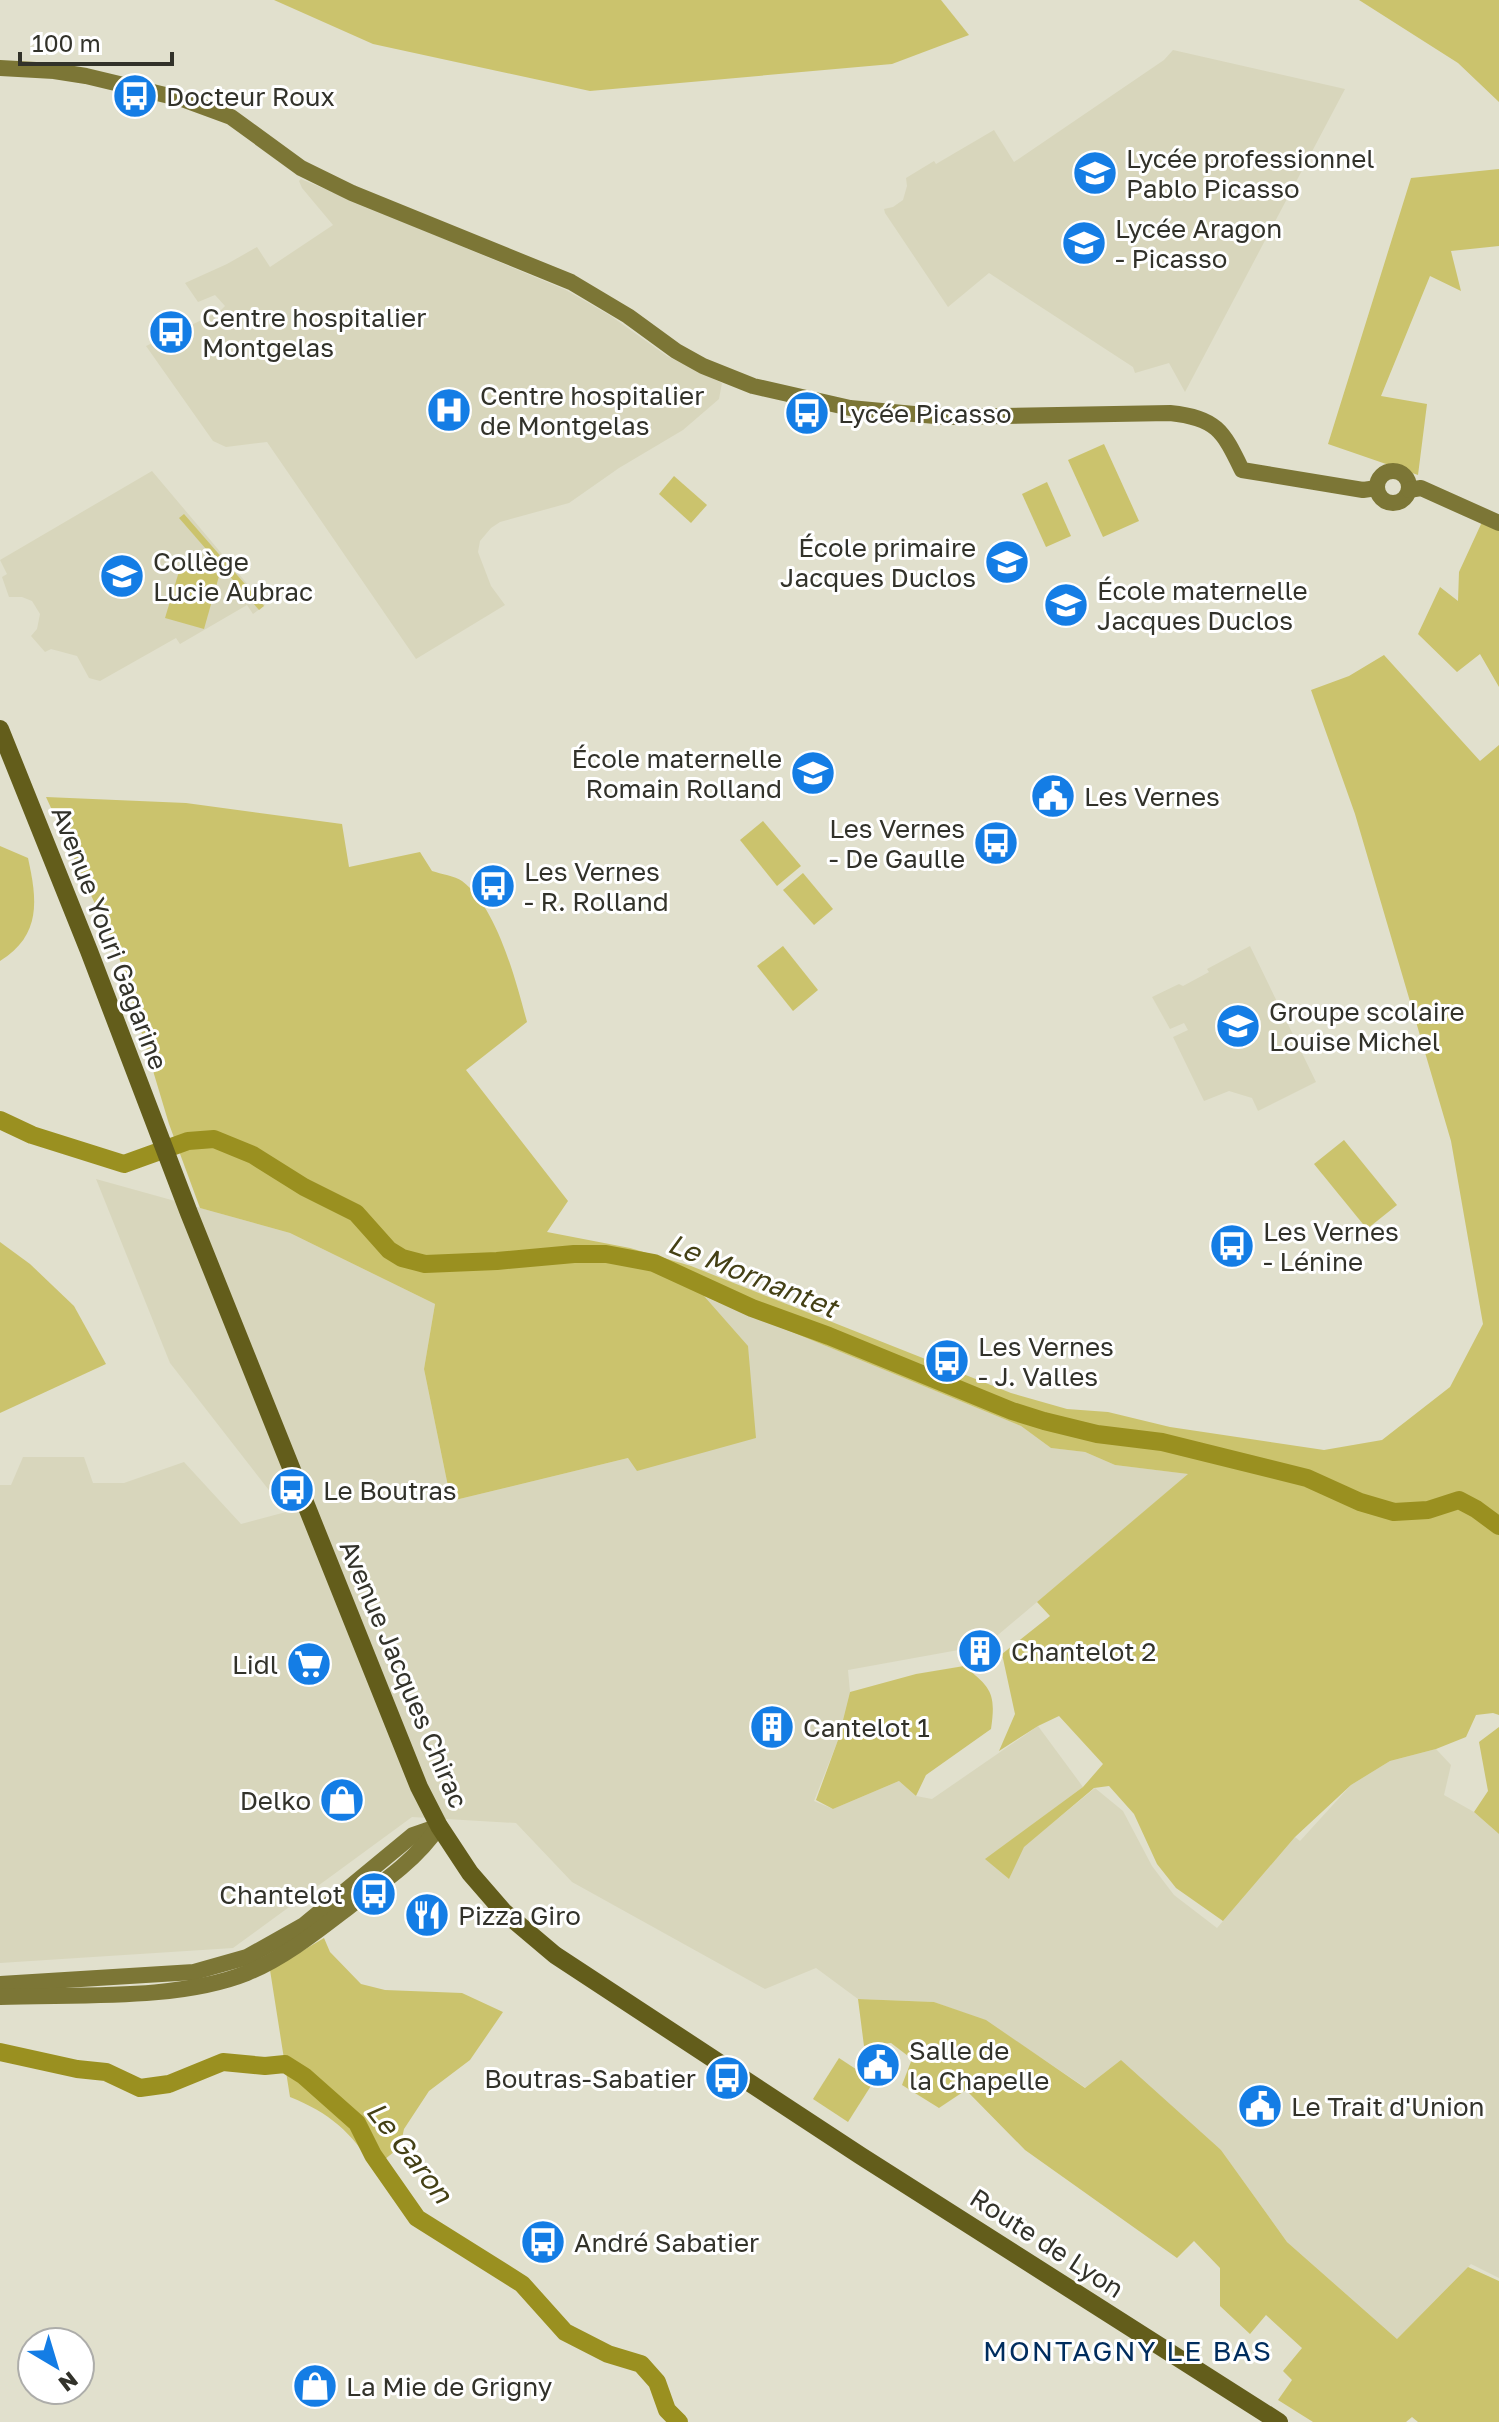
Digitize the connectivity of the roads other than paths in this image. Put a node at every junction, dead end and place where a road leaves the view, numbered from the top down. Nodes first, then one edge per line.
1 (0, 68) edge
2 (1494, 521) edge
3 (0, 729) edge
4 (170, 1166) joint
5 (439, 1826) junction
6 (394, 1862) junction
7 (270, 1953) junction
8 (248, 1964) junction
9 (0, 1984) edge
10 (0, 1997) edge
11 (788, 2106) joint
12 (1279, 2422) edge

1 - 2 street
3 - 4 main road, Avenue Youri Gagarine
4 - 5 main road, Avenue Jacques Chirac
5 - 6 street
5 - 11 main road, Avenue Jacques Chirac
6 - 7 street
6 - 7 street
7 - 8 street
8 - 9 street
8 - 10 street
11 - 12 main road, Route de Lyon

